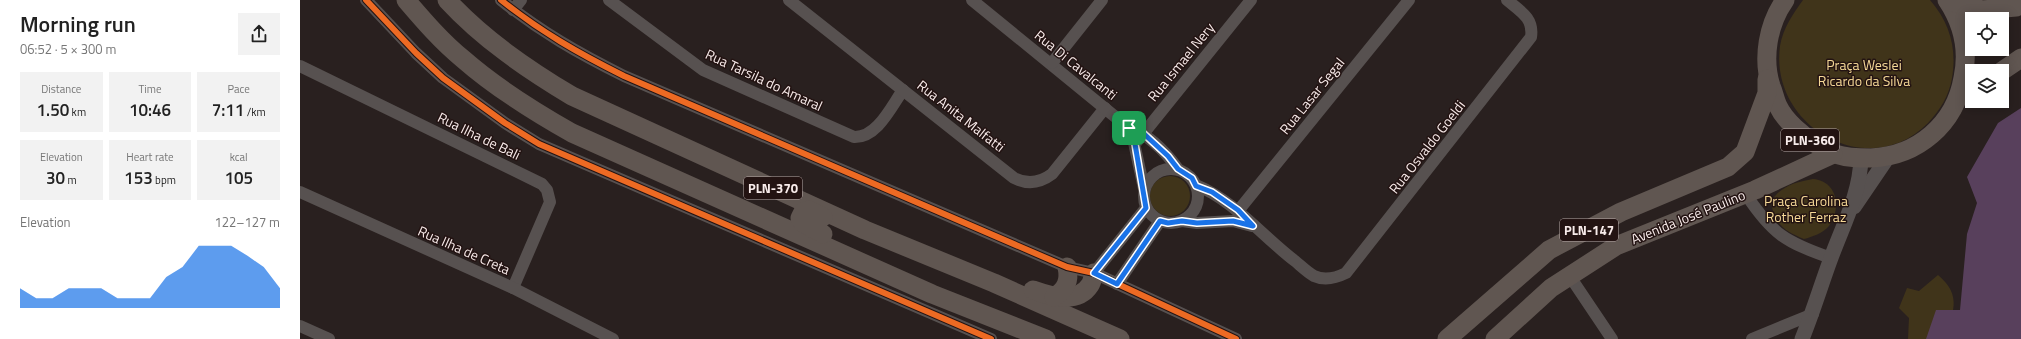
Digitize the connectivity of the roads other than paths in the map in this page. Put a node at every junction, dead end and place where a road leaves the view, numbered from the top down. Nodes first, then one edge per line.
1 (366, 0) edge
2 (406, 0) edge
3 (447, 0) edge
4 (500, 0) edge
5 (521, 0) edge
6 (609, 0) edge
7 (790, 0) edge
8 (972, 0) edge
9 (1102, 0) edge
10 (1251, 0) edge
11 (1409, 0) edge
12 (1507, 0) edge
13 (1785, 0) edge
14 (1948, 1) edge
15 (2021, 4) edge
16 (513, 10) junction
17 (2021, 58) edge
18 (1052, 63) junction
19 (1966, 64) edge
20 (300, 66) edge
21 (2009, 66) edge
22 (1767, 73) junction
23 (903, 90) junction
24 (1965, 94) edge
25 (1105, 108) junction
26 (1129, 128) junction
27 (1143, 133) junction
28 (1135, 144) junction
29 (1833, 154) junction
30 (1888, 157) junction
31 (1861, 158) junction
32 (1178, 169) junction
33 (1196, 186) junction
34 (1144, 189) junction
35 (300, 192) edge
36 (1745, 194) junction
37 (1146, 208) junction
38 (1238, 210) junction
39 (1850, 212) junction
40 (1160, 221) junction
41 (1182, 221) junction
42 (1253, 226) junction
43 (865, 230) junction
44 (1831, 258) junction
45 (1067, 267) junction
46 (1094, 273) junction
47 (1569, 275) junction
48 (994, 283) junction
49 (1117, 284) junction
50 (513, 288) junction
51 (932, 294) junction
52 (1054, 297) junction
53 (1813, 314) junction
54 (300, 326) edge
55 (328, 339) edge
56 (613, 339) edge
57 (991, 339) edge
58 (1046, 339) edge
59 (1120, 339) edge
60 (1236, 339) edge
61 (1447, 339) edge
62 (1495, 339) edge
63 (1612, 339) edge
64 (1752, 339) edge
65 (1802, 339) edge

1 - 57 street
2 - 51 main road, PLN-370
3 - 43 main road, PLN-370
4 - 16 street
5 - 16 street
6 - 23 street, Rua Tarsila do Amaral
7 - 23 street, Rua Anita Malfatti
8 - 18 street, Rua Di Cavalcanti
9 - 18 street
10 - 27 street, Rua Ismael Nery
11 - 38 street, Rua Lasar Segal
12 - 42 street, Rua Osvaldo Goeldi
13 - 22 main road, PLN-360
14 - 15 main road
14 - 19 main road, PLN-360
16 - 45 street
17 - 21 main road
18 - 25 street, Rua Di Cavalcanti
20 - 50 street, Rua Ilha de Bali
22 - 29 main road, PLN-360
22 - 61 main road, Avenida José Paulino / PLN-147
23 - 25 street, Rua Anita Malfatti
24 - 30 main road, PLN-360
25 - 26 street, Rua Di Cavalcanti
26 - 27 street, Rua Di Cavalcanti
26 - 28 street
27 - 28 street, Rua Ismael Nery
27 - 32 street, Rua Di Cavalcanti
28 - 34 street
29 - 31 main road, PLN-360
29 - 36 main road, Avenida José Paulino / PLN-147
30 - 31 main road, PLN-360
30 - 39 street
31 - 39 street
32 - 33 street
32 - 34 street
33 - 38 street
33 - 41 street
34 - 37 street
35 - 50 street, Rua Ilha de Creta
36 - 44 street
36 - 47 main road, Avenida José Paulino / PLN-147
37 - 40 street
37 - 46 street
38 - 42 street
39 - 44 street
40 - 41 street
40 - 49 street
41 - 42 street
43 - 48 main road, PLN-370
43 - 51 main road
44 - 53 street
45 - 46 street
45 - 52 main road
46 - 49 street
46 - 52 main road
47 - 62 main road, Avenida José Paulino / PLN-147
47 - 63 street
48 - 52 main road
48 - 59 main road, PLN-370
49 - 60 street
50 - 56 street, Rua Ilha de Creta
51 - 58 main road, PLN-370
53 - 64 street
53 - 65 street
54 - 55 street

